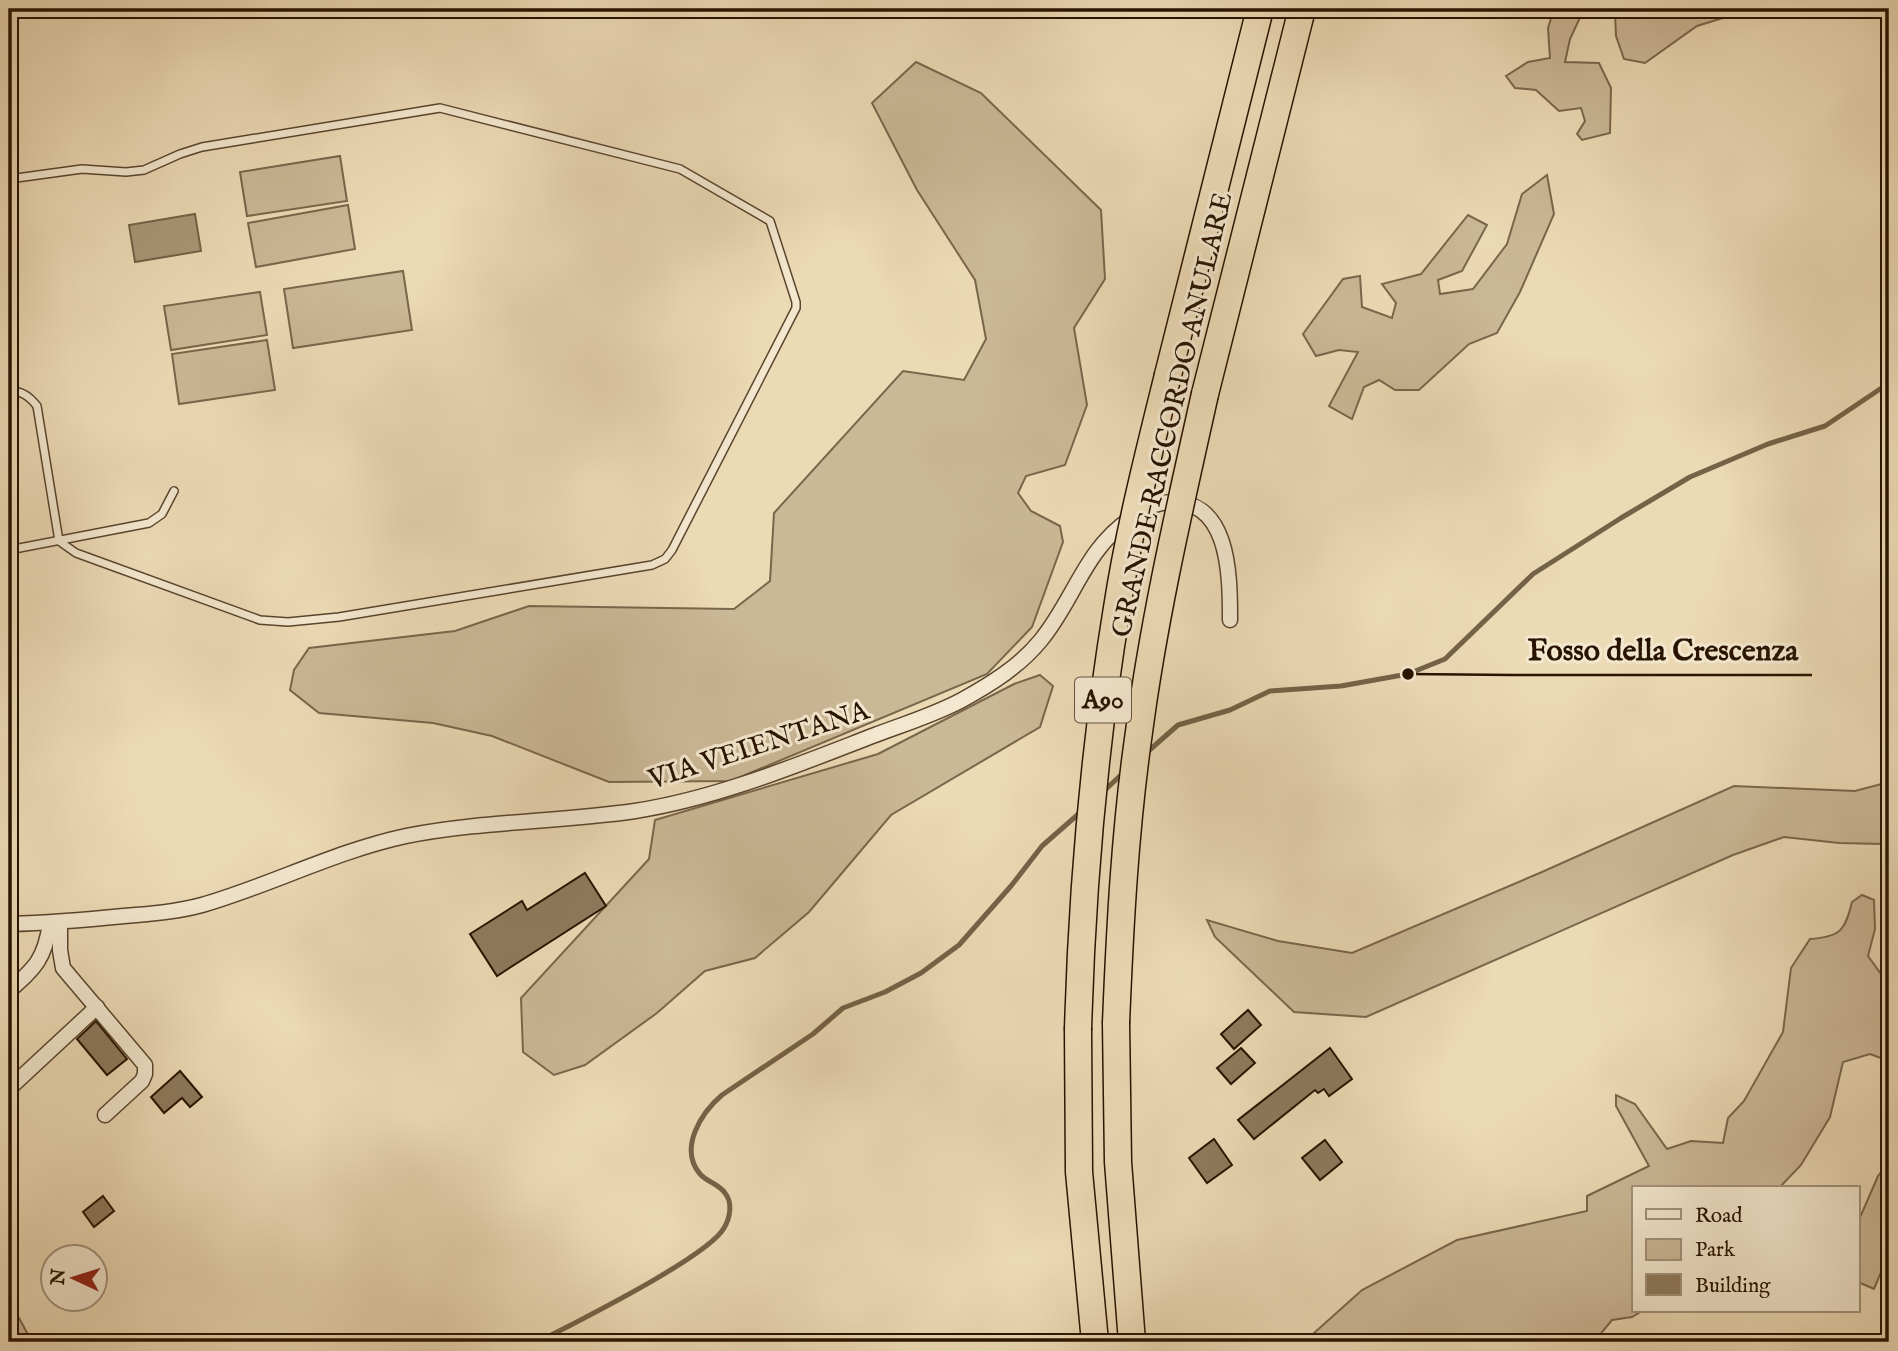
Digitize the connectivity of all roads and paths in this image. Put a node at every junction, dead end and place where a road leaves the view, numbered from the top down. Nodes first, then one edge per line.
1 (1260, 9) edge
2 (1302, 9) edge
3 (9, 179) edge
4 (9, 391) edge
5 (174, 491) dead end
6 (59, 541) junction
7 (9, 550) edge
8 (1230, 620) dead end
9 (9, 913) edge
10 (55, 923) junction
11 (9, 924) edge
12 (9, 991) edge
13 (97, 1007) junction
14 (13, 1086) dead end
15 (105, 1115) dead end
16 (1095, 1342) edge
17 (1132, 1342) edge

1 - 16 highway, GRANDE RACCORDO ANULARE / A90, bridge
2 - 17 highway, GRANDE RACCORDO ANULARE / A90, bridge
3 - 6 lane
4 - 6 lane
5 - 6 lane
6 - 7 lane
8 - 10 street, VIA VEIENTANA
9 - 10 street, VIA VEIENTANA
10 - 11 street, VIA VEIENTANA
10 - 12 street
10 - 13 street
13 - 14 street
13 - 15 street

